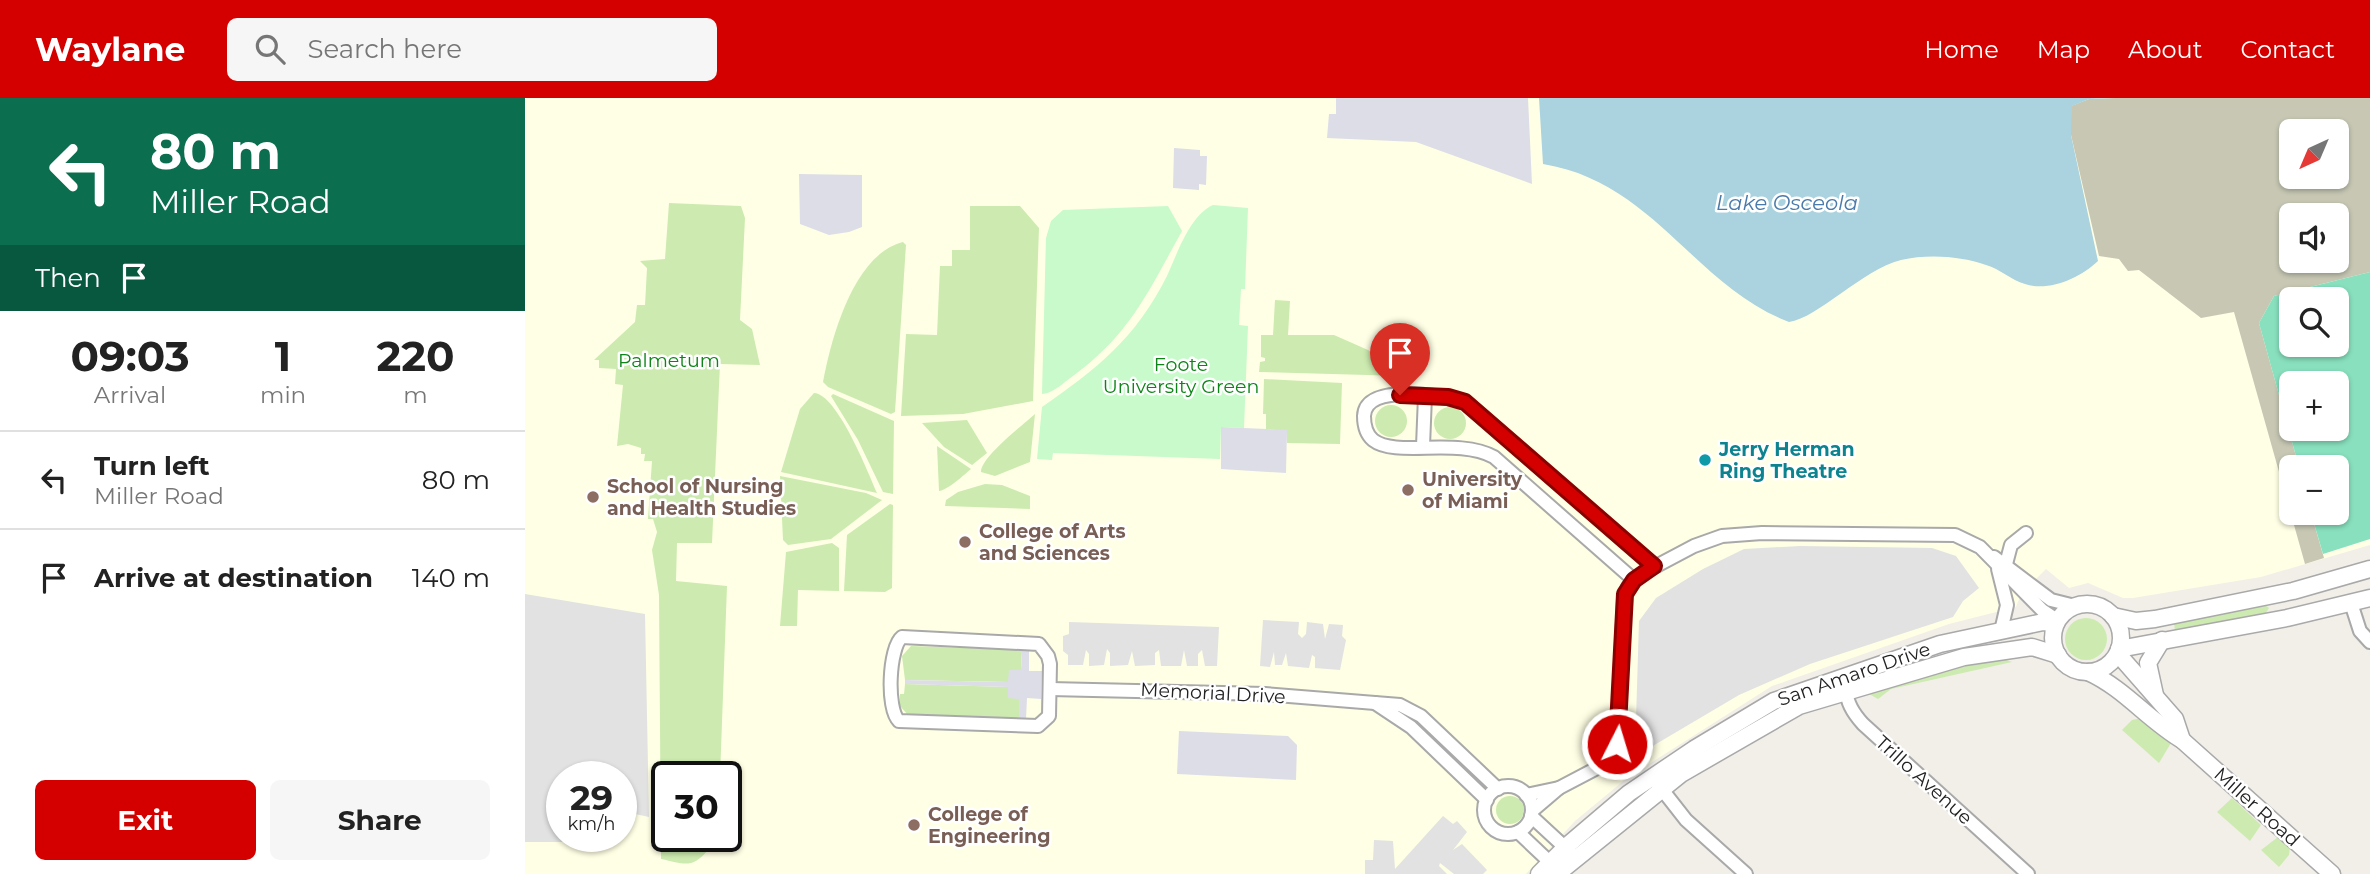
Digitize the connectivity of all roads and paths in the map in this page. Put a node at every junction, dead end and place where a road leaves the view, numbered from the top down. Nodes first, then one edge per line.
1 (1425, 396) junction
2 (1423, 446) junction
3 (2026, 533) dead end
4 (1654, 566) junction
5 (2002, 566) junction
6 (2370, 569) edge
7 (1634, 580) junction
8 (2370, 598) edge
9 (2351, 603) junction
10 (2075, 606) junction
11 (2113, 616) junction
12 (2057, 621) junction
13 (2001, 631) junction
14 (2162, 640) junction
15 (2370, 642) edge
16 (2119, 651) junction
17 (2058, 655) junction
18 (2088, 672) junction
19 (1853, 675) junction
20 (1050, 689) junction
21 (1845, 692) junction
22 (2156, 698) junction
23 (1375, 703) junction
24 (2182, 740) junction
25 (1657, 783) junction
26 (1559, 788) junction
27 (1498, 789) junction
28 (1526, 795) junction
29 (1487, 800) junction
30 (1531, 814) junction
31 (1518, 832) junction
32 (1571, 852) junction
33 (1551, 871) edge
34 (1746, 874) edge
35 (2028, 874) edge
36 (2332, 874) edge

1 - 2 street
1 - 2 street
1 - 4 street
2 - 7 street
3 - 5 street
4 - 5 street
4 - 7 street
5 - 10 street
5 - 12 street
5 - 13 street
6 - 11 street
7 - 26 street
8 - 9 street
9 - 14 street
9 - 15 street
10 - 11 street
10 - 12 street
11 - 16 street
12 - 13 street, San Amaro Drive
12 - 17 street
13 - 19 street, San Amaro Drive
14 - 16 street
14 - 22 street
16 - 18 street
16 - 22 street, Miller Road
17 - 18 street
17 - 21 street, San Amaro Drive
18 - 24 street, Miller Road
19 - 21 street
19 - 25 street, San Amaro Drive
20 - 20 street
20 - 23 street, Memorial Drive
21 - 25 street, San Amaro Drive
21 - 35 street, Trillo Avenue
22 - 24 street, Miller Road
23 - 27 street, Memorial Drive
23 - 29 street, Memorial Drive
24 - 36 street, Miller Road
25 - 32 street, San Amaro Drive
25 - 34 street
26 - 28 street
26 - 30 street
27 - 28 street
27 - 29 street
28 - 30 street
29 - 31 street
30 - 31 street
30 - 32 street
31 - 33 street
32 - 33 street, San Amaro Drive

